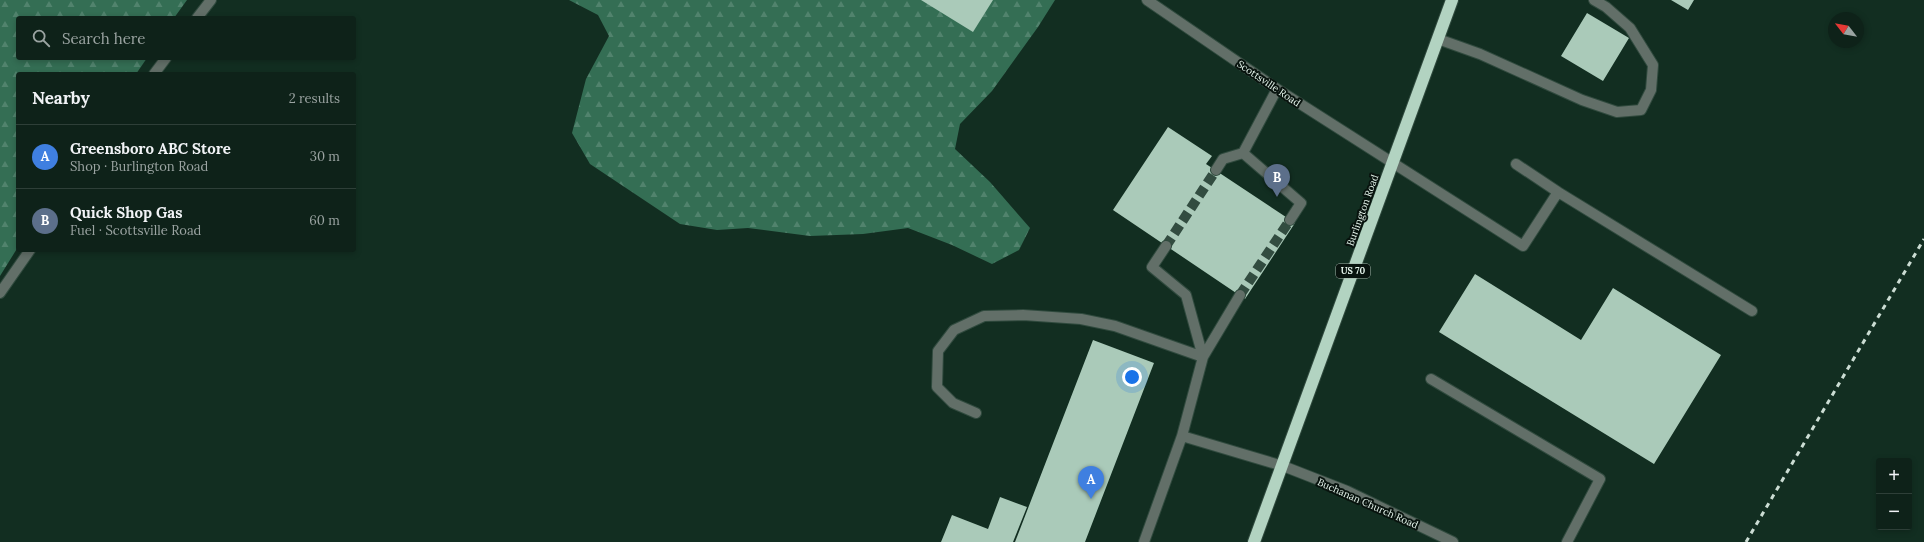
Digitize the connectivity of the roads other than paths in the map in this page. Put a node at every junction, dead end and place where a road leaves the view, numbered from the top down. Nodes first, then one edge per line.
1 (211, 0) edge
2 (1147, 0) edge
3 (1452, 0) edge
4 (1594, 0) edge
5 (199, 16) edge
6 (1438, 39) junction
7 (164, 60) edge
8 (156, 72) edge
9 (1277, 89) junction
10 (1243, 153) junction
11 (1393, 162) junction
12 (1516, 164) dead end
13 (1216, 170) tunnel mouth
14 (1558, 192) junction
15 (1290, 220) tunnel mouth
16 (1166, 246) tunnel mouth
17 (29, 252) edge
18 (0, 293) edge
19 (1240, 295) tunnel mouth
20 (1752, 311) dead end
21 (1202, 357) junction
22 (1431, 379) dead end
23 (976, 413) dead end
24 (1182, 436) junction
25 (1282, 466) junction
26 (1144, 542) edge
27 (1254, 542) edge
28 (1453, 542) edge
29 (1567, 542) edge

1 - 5 street
2 - 9 street, Scottsville Road
3 - 6 highway, Burlington Road / US 70
4 - 6 street
6 - 11 highway, Burlington Road / US 70
7 - 8 street
9 - 10 street
9 - 11 street, Scottsville Road
10 - 13 street
10 - 15 street
11 - 14 street, Scottsville Road
11 - 25 highway, Burlington Road / US 70
12 - 14 street
14 - 20 street
16 - 21 street
17 - 18 street
19 - 21 street
21 - 23 street
21 - 24 street
22 - 29 street
24 - 25 street, Buchanan Church Road
24 - 26 street
25 - 27 highway, Burlington Road / US 70
25 - 28 street, Buchanan Church Road

